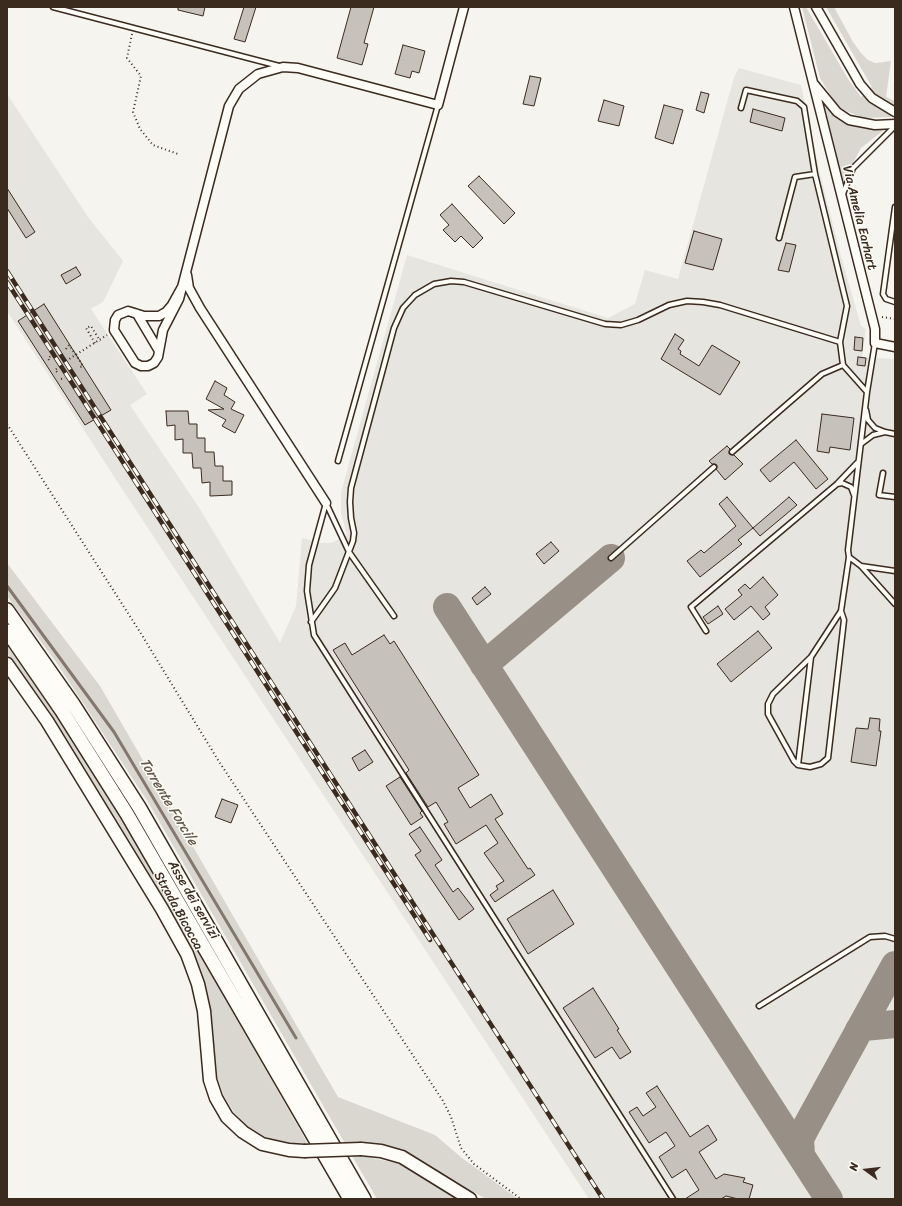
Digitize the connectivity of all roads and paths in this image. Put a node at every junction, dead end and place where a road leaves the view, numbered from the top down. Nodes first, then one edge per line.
1 (53, 7) edge
2 (464, 7) edge
3 (794, 7) edge
4 (816, 7) edge
5 (133, 27) junction
6 (283, 67) junction
7 (811, 80) junction
8 (438, 105) junction
9 (741, 108) dead end
10 (895, 112) edge
11 (895, 125) edge
12 (178, 154) dead end
13 (816, 174) junction
14 (841, 198) junction
15 (895, 207) edge
16 (779, 238) dead end
17 (186, 272) junction
18 (182, 287) junction
19 (895, 302) edge
20 (138, 314) junction
21 (840, 342) junction
22 (875, 343) junction
23 (95, 344) junction
24 (895, 347) edge
25 (66, 349) dead end
26 (159, 350) junction
27 (76, 355) junction
28 (52, 356) dead end
29 (72, 358) junction
30 (49, 360) dead end
31 (66, 361) dead end
32 (73, 361) dead end
33 (842, 365) junction
34 (59, 367) dead end
35 (78, 368) dead end
36 (57, 372) dead end
37 (65, 378) dead end
38 (61, 379) dead end
39 (867, 392) junction
40 (865, 407) junction
41 (7, 424) edge
42 (885, 432) junction
43 (895, 434) edge
44 (860, 448) junction
45 (732, 452) dead end
46 (338, 461) dead end
47 (858, 461) junction
48 (714, 467) dead end
49 (883, 473) dead end
50 (837, 484) junction
51 (895, 497) edge
52 (854, 498) junction
53 (326, 502) junction
54 (349, 552) junction
55 (849, 557) junction
56 (610, 558) dead end
57 (861, 566) junction
58 (895, 571) edge
59 (895, 604) edge
60 (7, 610) edge
61 (841, 611) junction
62 (394, 616) dead end
63 (311, 622) junction
64 (7, 631) edge
65 (706, 631) dead end
66 (811, 657) junction
67 (7, 664) edge
68 (798, 764) junction
69 (895, 939) edge
70 (758, 1006) dead end
71 (360, 1197) edge
72 (470, 1199) edge
73 (521, 1199) edge
74 (673, 1199) edge

1 - 5 lane
2 - 8 street
3 - 7 street, Via Amelia Earhart
4 - 10 street
5 - 6 lane
5 - 12 path
6 - 8 street
6 - 17 street
7 - 11 street
7 - 14 street, Via Amelia Earhart
8 - 46 lane
9 - 13 lane
11 - 14 lane
13 - 16 lane
13 - 21 lane
14 - 22 street, Via Amelia Earhart
15 - 19 lane
17 - 18 street
17 - 53 street
18 - 20 street
18 - 26 street
20 - 26 street
20 - 26 street
21 - 33 lane
21 - 54 lane
22 - 24 street
22 - 39 lane
23 - 23 path
23 - 27 path
25 - 27 path
27 - 29 path
27 - 35 path
28 - 30 path
29 - 31 path
29 - 32 path
33 - 39 lane
33 - 45 lane
34 - 36 path
37 - 38 path
39 - 40 lane
40 - 42 lane
40 - 44 lane
41 - 73 path
42 - 43 lane
42 - 44 lane
44 - 47 lane
47 - 50 lane
47 - 52 lane
48 - 56 lane
49 - 51 lane
50 - 52 lane
50 - 65 lane
52 - 55 lane
53 - 54 lane
53 - 63 lane
54 - 62 lane
54 - 63 lane
55 - 57 lane
55 - 61 lane
57 - 58 lane
57 - 59 lane
60 - 71 main road, Asse dei servizi
61 - 66 lane
61 - 68 lane
63 - 74 lane
64 - 71 main road, Asse dei servizi
66 - 68 lane
66 - 68 lane
67 - 72 main road, Strada Bicocca, bridge
69 - 70 lane

